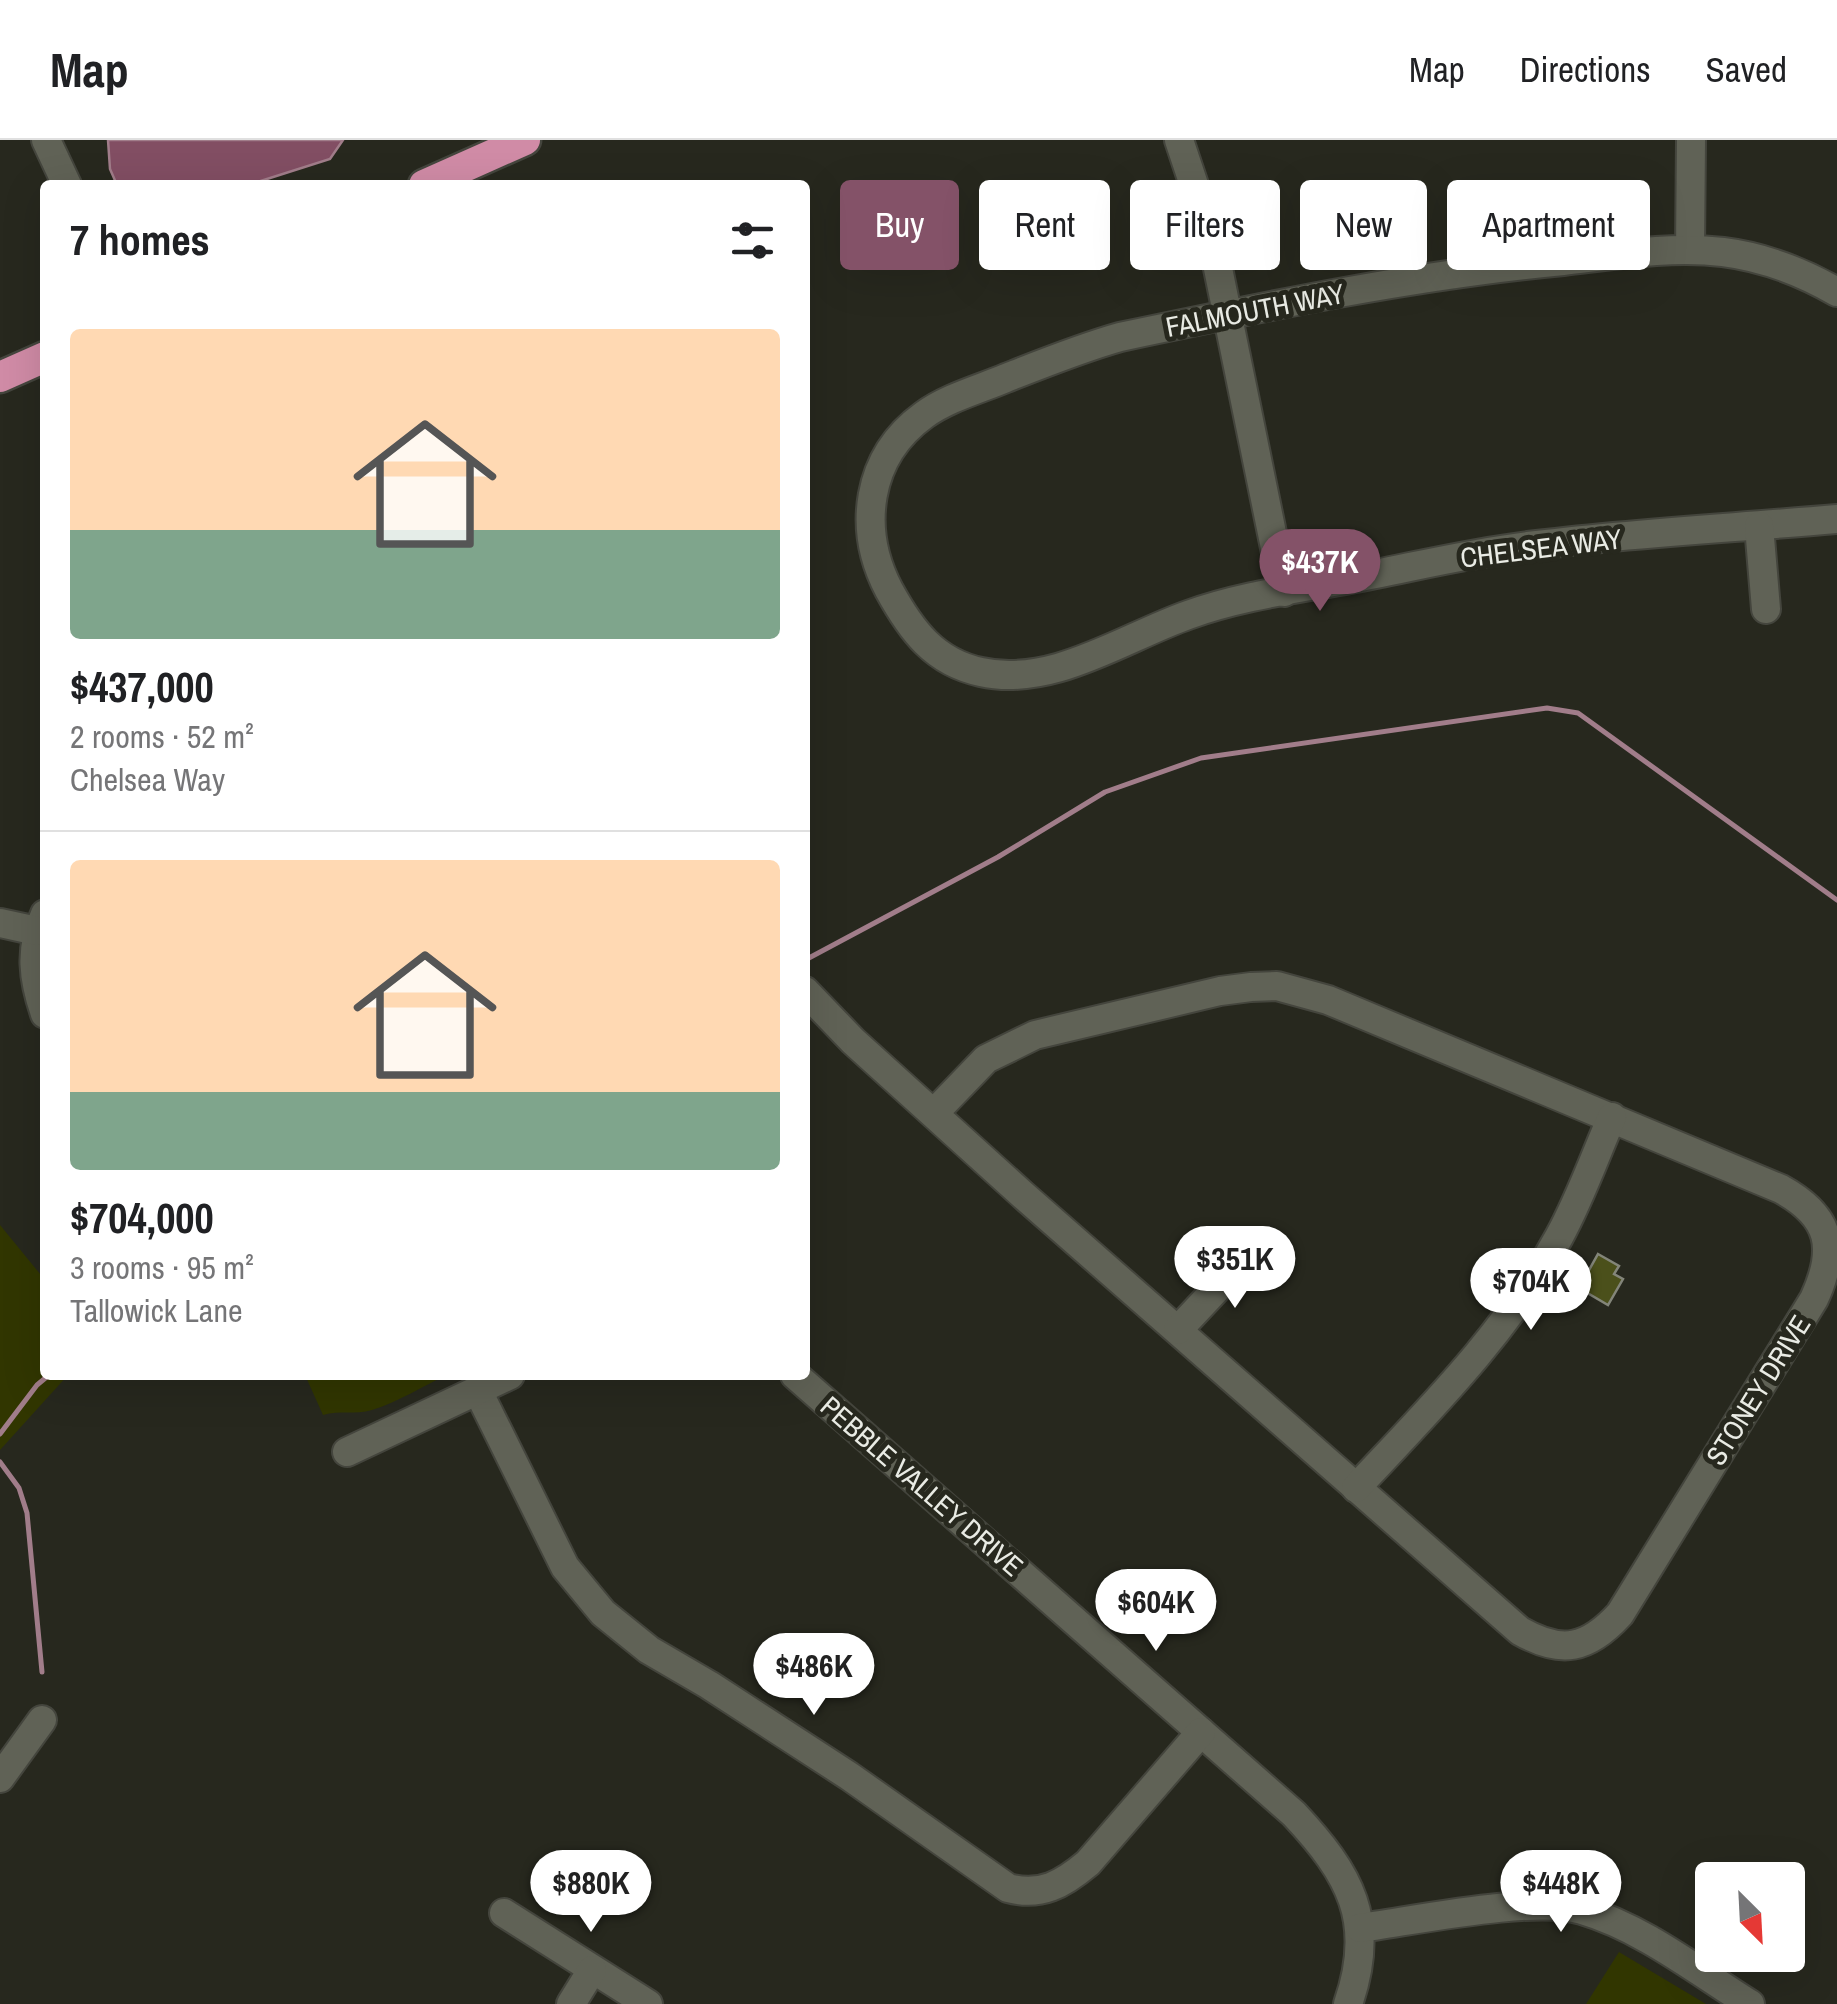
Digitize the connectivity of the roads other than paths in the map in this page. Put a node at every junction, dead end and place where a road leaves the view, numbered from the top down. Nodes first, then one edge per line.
1 (46, 140) edge
2 (525, 140) edge
3 (1179, 140) edge
4 (1692, 140) edge
5 (65, 180) edge
6 (435, 180) edge
7 (1690, 250) junction
8 (1837, 292) edge
9 (1224, 314) junction
10 (40, 359) edge
11 (0, 377) edge
12 (1837, 519) edge
13 (1759, 526) junction
14 (884, 580) joint
15 (1284, 592) junction
16 (1766, 609) dead end
17 (0, 922) edge
18 (40, 922) edge
19 (40, 928) edge
20 (40, 996) edge
21 (810, 996) edge
22 (935, 1112) junction
23 (1612, 1117) junction
24 (1251, 1252) dead end
25 (1178, 1330) junction
26 (499, 1380) edge
27 (802, 1380) edge
28 (478, 1390) junction
29 (347, 1452) dead end
30 (1356, 1488) junction
31 (42, 1720) dead end
32 (1201, 1732) junction
33 (0, 1778) edge
34 (504, 1913) dead end
35 (1360, 1928) junction
36 (592, 1970) junction
37 (571, 2004) edge
38 (648, 2004) edge
39 (1348, 2004) edge
40 (1750, 2004) edge

1 - 5 street
2 - 6 highway
3 - 9 street
4 - 7 street
7 - 8 street, FALMOUTH WAY
7 - 9 street, FALMOUTH WAY
9 - 14 street, FALMOUTH WAY
9 - 15 street
10 - 11 highway
12 - 13 street, CHELSEA WAY
13 - 15 street, CHELSEA WAY
13 - 16 street
14 - 15 street, CHELSEA WAY
17 - 18 street
19 - 20 street
21 - 22 street, STONEY DRIVE
22 - 23 street, STONEY DRIVE
22 - 25 street, STONEY DRIVE
23 - 30 street
23 - 30 street, STONEY DRIVE
24 - 25 street
25 - 30 street, STONEY DRIVE
26 - 28 street
27 - 32 street, PEBBLE VALLEY DRIVE
28 - 29 street
28 - 32 street
31 - 33 street
32 - 35 street, PEBBLE VALLEY DRIVE
34 - 36 street
35 - 39 street, PEBBLE VALLEY DRIVE
35 - 40 street
36 - 37 street
36 - 38 street

